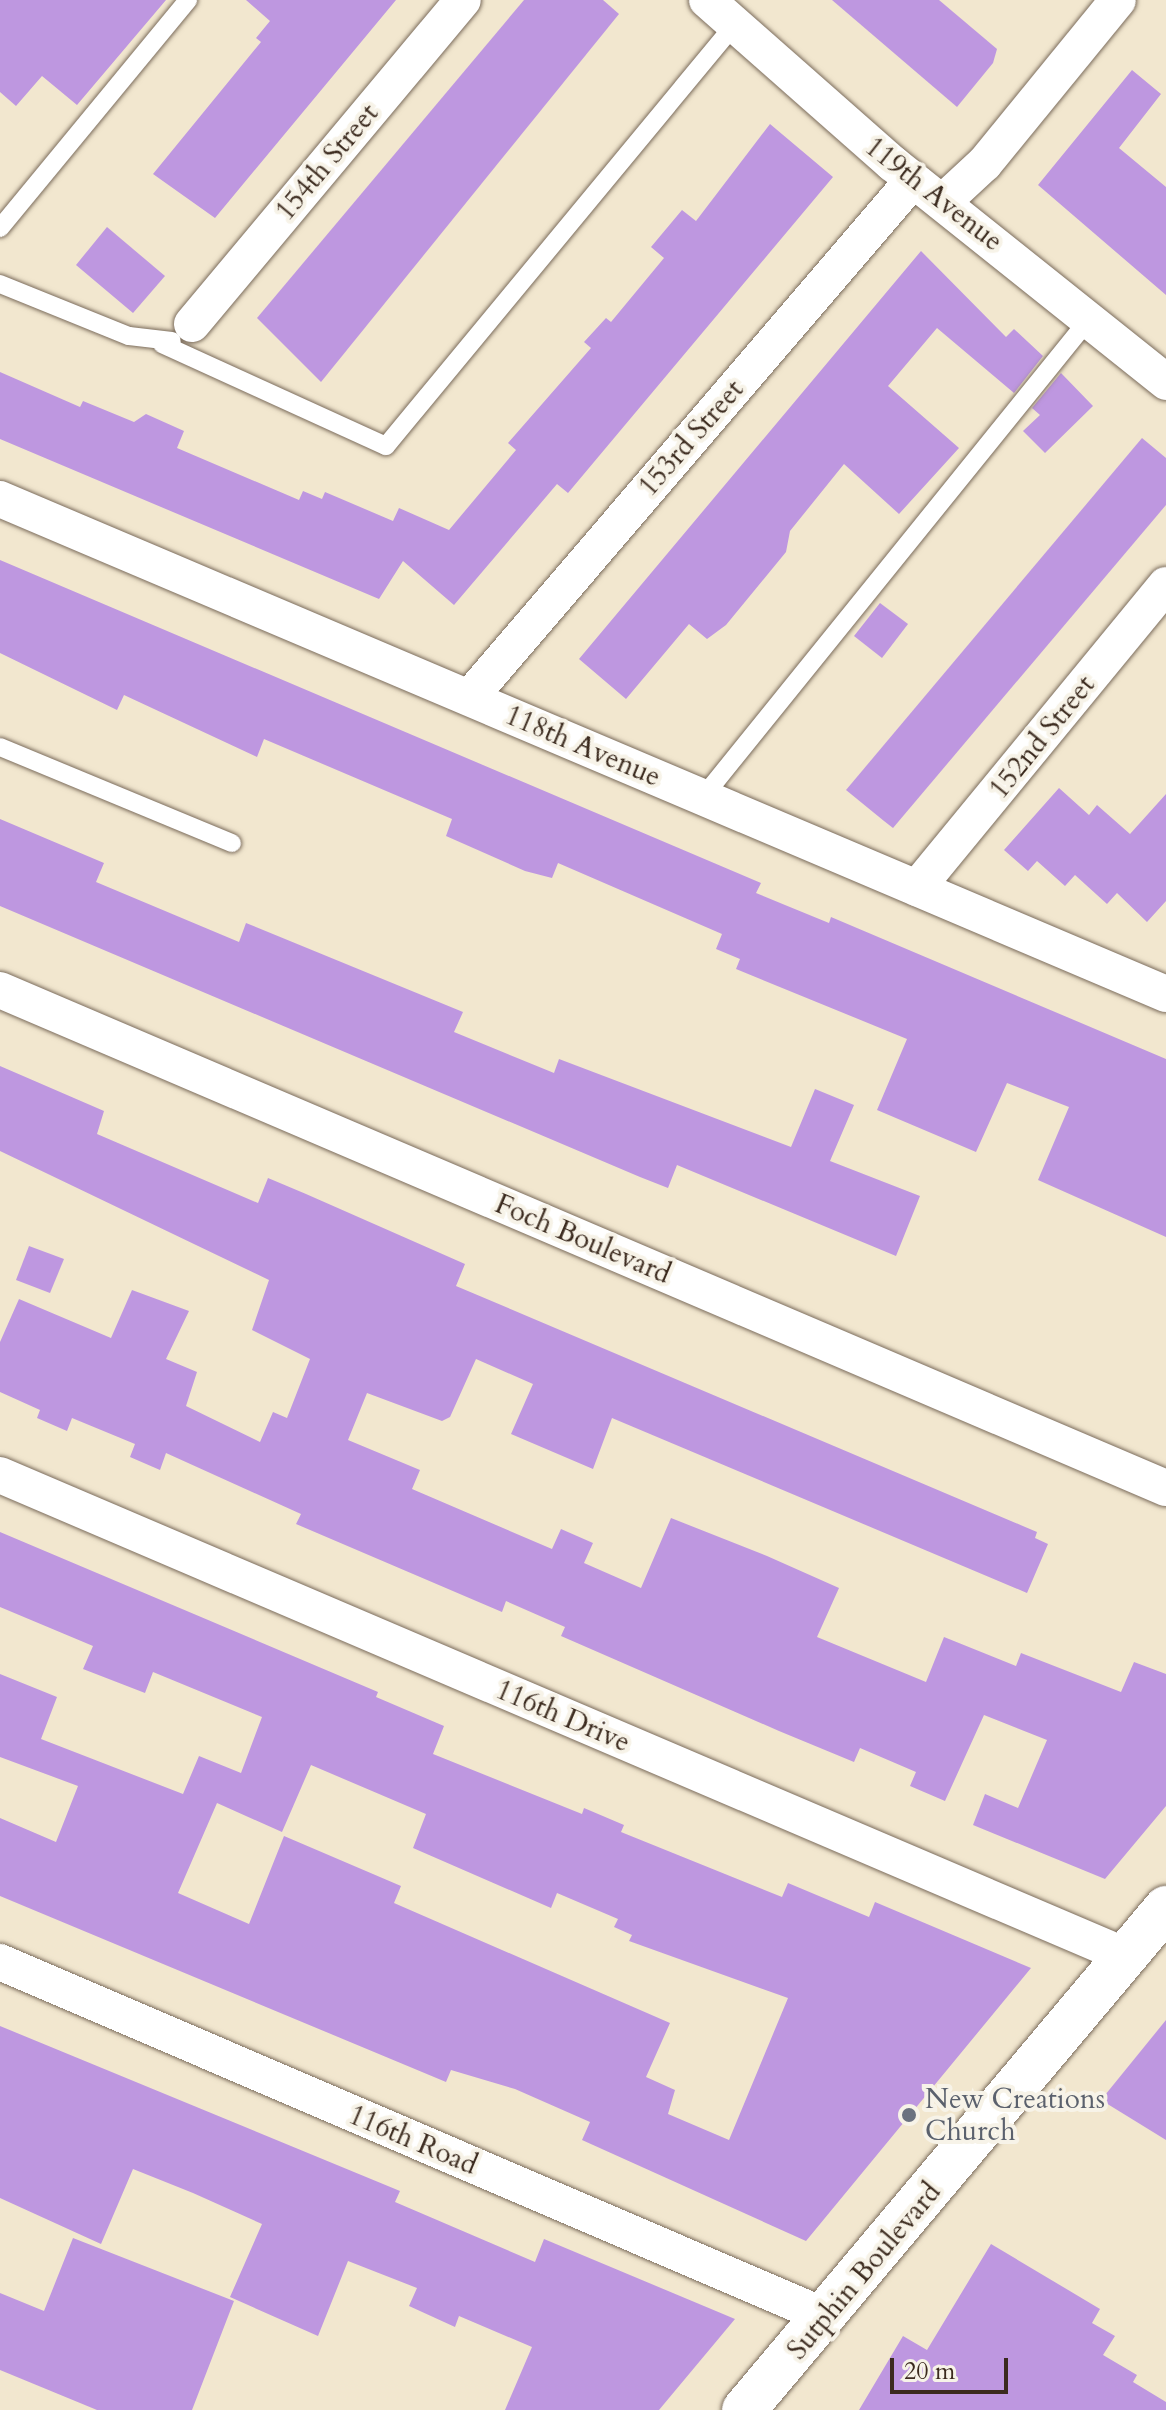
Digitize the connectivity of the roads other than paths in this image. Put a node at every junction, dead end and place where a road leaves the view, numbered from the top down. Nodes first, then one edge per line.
1 (188, 0) edge
2 (463, 0) edge
3 (707, 0) edge
4 (1118, 0) edge
5 (735, 24) junction
6 (913, 180) junction
7 (945, 200) junction
8 (0, 228) edge
9 (0, 284) edge
10 (1089, 319) junction
11 (192, 324) joint
12 (162, 344) junction
13 (1166, 382) edge
14 (0, 499) edge
15 (1166, 585) edge
16 (470, 697) junction
17 (0, 747) edge
18 (703, 797) junction
19 (232, 843) dead end
20 (917, 888) junction
21 (0, 990) edge
22 (1166, 994) edge
23 (0, 1475) edge
24 (1166, 1488) edge
25 (1166, 1908) edge
26 (1126, 1956) junction
27 (0, 1962) edge
28 (827, 2317) junction
29 (744, 2410) edge

1 - 8 lane
2 - 11 street, 154th Street
3 - 5 street, 119th Avenue
4 - 7 street
5 - 6 street, 119th Avenue
5 - 12 lane
6 - 7 street, 119th Avenue
6 - 16 street, 153rd Street
7 - 10 street, 119th Avenue
9 - 12 lane
10 - 13 street, 119th Avenue
10 - 18 lane
11 - 12 lane
14 - 16 street, 118th Avenue
15 - 20 street, 152nd Street
16 - 18 street, 118th Avenue
17 - 19 lane
18 - 20 street, 118th Avenue
20 - 22 street, 118th Avenue
21 - 24 street, Foch Boulevard
23 - 26 street, 116th Drive
25 - 26 main road, Sutphin Boulevard
26 - 28 main road, Sutphin Boulevard
27 - 28 street, 116th Road
28 - 29 main road, Sutphin Boulevard

